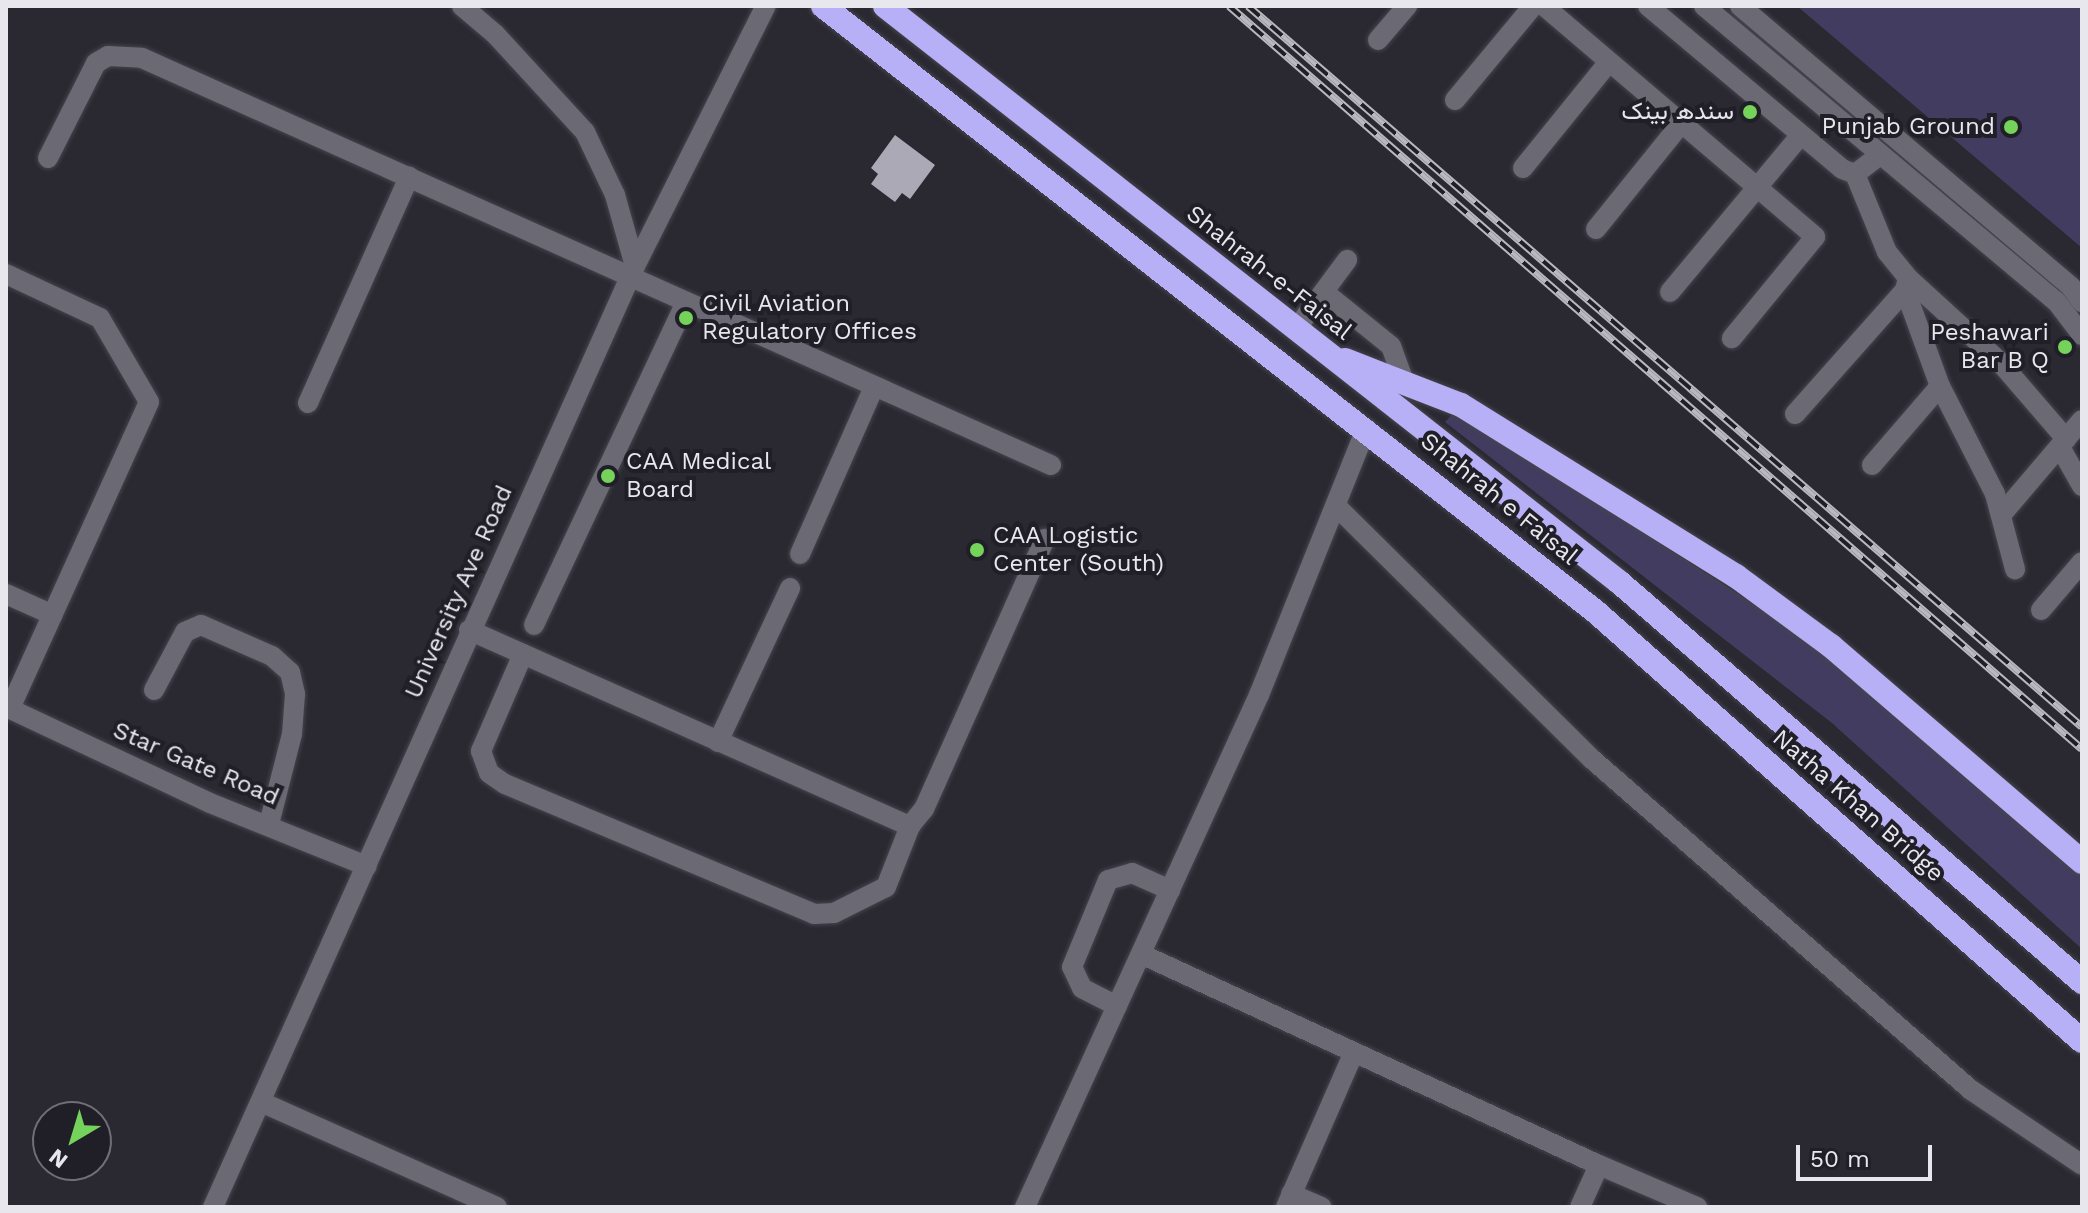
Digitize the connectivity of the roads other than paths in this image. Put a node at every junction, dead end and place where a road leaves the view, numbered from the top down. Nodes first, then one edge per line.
1 (462, 6) edge
2 (766, 6) edge
3 (823, 6) edge
4 (885, 6) edge
5 (1407, 6) edge
6 (1533, 6) edge
7 (1544, 6) edge
8 (1648, 6) edge
9 (1704, 6) edge
10 (1740, 6) edge
11 (1378, 40) dead end
12 (1608, 63) junction
13 (1455, 100) dead end
14 (1680, 125) junction
15 (1799, 137) junction
16 (1880, 155) junction
17 (48, 158) dead end
18 (1523, 168) dead end
19 (1855, 174) junction
20 (409, 177) junction
21 (1754, 186) junction
22 (1596, 229) dead end
23 (1347, 260) dead end
24 (633, 271) junction
25 (6, 274) edge
26 (1906, 284) junction
27 (1324, 292) junction
28 (1670, 292) dead end
29 (686, 302) junction
30 (2082, 302) edge
31 (1296, 329) junction
32 (2082, 335) edge
33 (1732, 338) dead end
34 (1328, 354) junction
35 (1403, 379) junction
36 (1940, 386) junction
37 (873, 389) junction
38 (308, 403) dead end
39 (1795, 414) dead end
40 (2082, 420) edge
41 (1366, 429) junction
42 (2063, 443) junction
43 (1051, 465) dead end
44 (1872, 465) dead end
45 (2082, 486) edge
46 (1336, 506) junction
47 (2002, 514) junction
48 (1045, 539) dead end
49 (800, 554) dead end
50 (2082, 562) edge
51 (2015, 569) dead end
52 (1619, 582) joint
53 (790, 588) dead end
54 (6, 594) edge
55 (2041, 610) dead end
56 (1596, 612) joint
57 (53, 615) junction
58 (534, 625) dead end
59 (469, 630) junction
60 (523, 654) junction
61 (154, 690) dead end
62 (8, 708) edge
63 (718, 742) junction
64 (269, 824) junction
65 (910, 826) junction
66 (2082, 862) edge
67 (367, 866) junction
68 (1170, 890) junction
69 (1141, 954) junction
70 (2082, 982) edge
71 (1117, 1006) junction
72 (2082, 1041) edge
73 (1354, 1052) junction
74 (261, 1102) junction
75 (1599, 1165) junction
76 (2082, 1165) edge
77 (1288, 1200) edge
78 (213, 1207) edge
79 (497, 1207) edge
80 (1025, 1207) edge
81 (1321, 1207) edge
82 (1580, 1207) edge
83 (1697, 1207) edge

1 - 24 street
2 - 24 street, University Ave Road
3 - 41 highway
4 - 31 highway, Shahrah-e-Faisal
5 - 11 street
6 - 13 street
7 - 12 street
8 - 15 street
9 - 16 street
10 - 30 street
12 - 14 street
12 - 18 street
14 - 21 street
14 - 22 street
15 - 19 street
15 - 21 street
16 - 19 street
16 - 32 street
17 - 20 street
19 - 26 street
20 - 24 street
20 - 38 street
21 - 28 street
21 - 33 street
23 - 27 street
24 - 29 street
24 - 59 street, University Ave Road
25 - 57 street
26 - 36 street
26 - 39 street
26 - 42 street
27 - 31 street
27 - 35 street
29 - 37 street
29 - 58 street
31 - 34 highway, Shahrah-e-Faisal
34 - 35 highway
34 - 52 highway, Shahrah-e-Faisal
35 - 66 highway
36 - 44 street
36 - 47 street
37 - 43 street
37 - 49 street
40 - 42 street
41 - 46 street
41 - 56 highway, Shahrah e Faisal
42 - 45 street
42 - 47 street
46 - 68 street
46 - 76 street
47 - 51 street
48 - 65 street
50 - 55 street
52 - 70 highway, Natha Khan Bridge
53 - 63 street
54 - 57 street
56 - 72 highway, Natha Khan Bridge
57 - 62 street
59 - 60 street
59 - 67 street, University Ave Road
60 - 63 street
60 - 65 street
61 - 64 street
62 - 64 street, Star Gate Road
63 - 65 street
64 - 67 street, Star Gate Road
67 - 74 street, University Ave Road
68 - 69 street
68 - 71 street
69 - 71 street
69 - 73 street
71 - 80 street
73 - 75 street
73 - 77 street
74 - 78 street, University Ave Road
74 - 79 street
75 - 82 street
75 - 83 street
77 - 81 street

